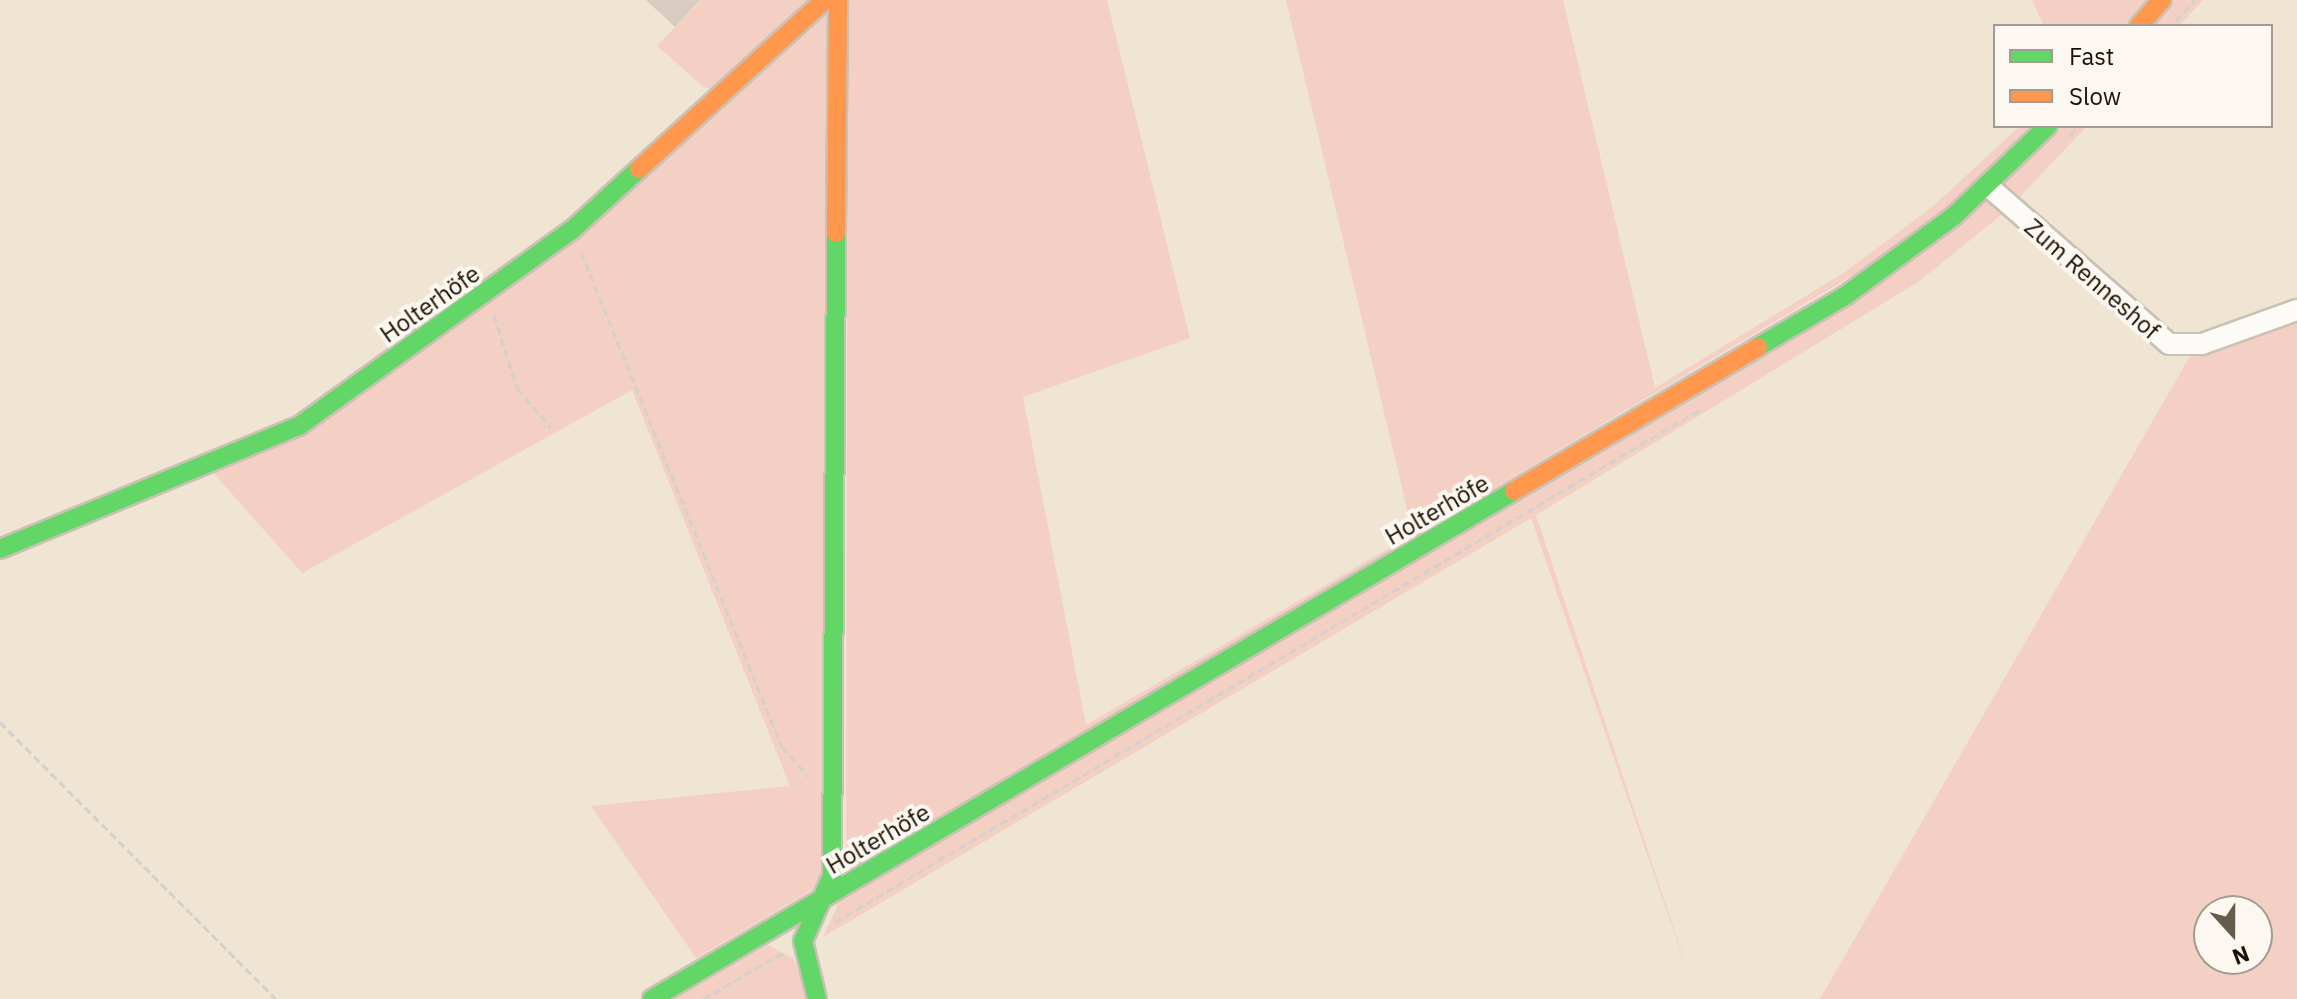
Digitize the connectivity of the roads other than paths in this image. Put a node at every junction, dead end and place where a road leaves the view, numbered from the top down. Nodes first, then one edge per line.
1 (825, 0) edge
2 (838, 0) edge
3 (2162, 0) edge
4 (2141, 24) edge
5 (2046, 128) edge
6 (1988, 186) junction
7 (2297, 310) edge
8 (0, 549) edge
9 (820, 901) junction
10 (652, 999) edge
11 (817, 999) edge

1 - 8 street, Holterhöfe
2 - 9 street, Holterhöfe
3 - 4 street
5 - 6 street, Holterhöfe
6 - 7 street, Zum Renneshof
6 - 9 street, Holterhöfe
9 - 10 street, Holterhöfe
9 - 11 street

